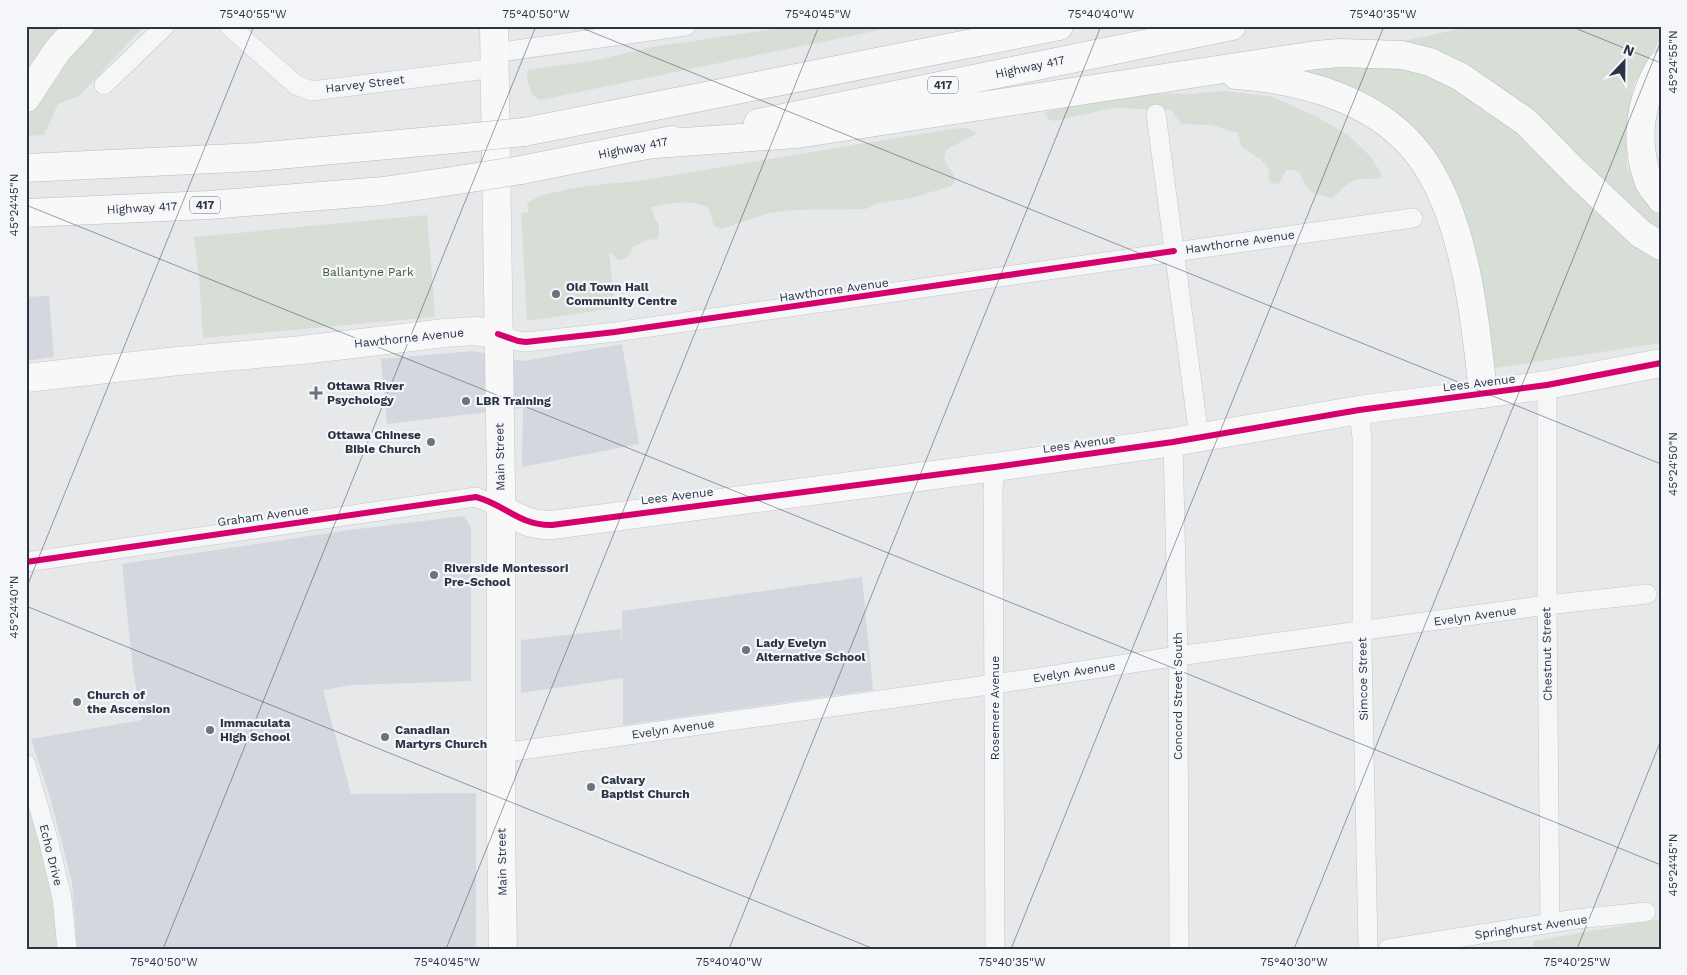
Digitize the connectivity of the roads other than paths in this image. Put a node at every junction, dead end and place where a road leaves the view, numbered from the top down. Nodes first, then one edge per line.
1 (80, 26) edge
2 (165, 26) edge
3 (229, 26) edge
4 (686, 26) edge
5 (1059, 26) edge
6 (1232, 26) edge
7 (494, 49) edge
8 (1661, 64) edge
9 (1175, 76) junction
10 (104, 85) dead end
11 (26, 98) edge
12 (1156, 114) dead end
13 (655, 144) junction
14 (31, 168) edge
15 (1661, 199) edge
16 (26, 213) edge
17 (1413, 218) dead end
18 (1661, 246) edge
19 (1174, 251) junction
20 (498, 334) junction
21 (1661, 363) edge
22 (26, 378) edge
23 (1547, 385) junction
24 (1483, 394) junction
25 (1359, 410) junction
26 (1186, 440) junction
27 (995, 467) junction
28 (500, 508) junction
29 (26, 562) edge
30 (1647, 594) dead end
31 (1547, 605) junction
32 (1362, 632) junction
33 (1178, 656) junction
34 (995, 684) junction
35 (501, 753) junction
36 (26, 764) edge
37 (1646, 912) dead end
38 (1550, 923) junction
39 (67, 949) edge
40 (503, 949) edge
41 (996, 949) edge
42 (1179, 949) edge
43 (1368, 949) edge
44 (1388, 949) edge

1 - 11 main road
2 - 10 street
3 - 7 street, Harvey Street
4 - 7 street, Harvey Street
5 - 14 main road, bridge
6 - 13 main road, Highway 417 / 417
7 - 20 main road, Main Street
8 - 15 main road
9 - 13 main road
9 - 18 main road
9 - 24 main road
12 - 19 street, Concord Street South
13 - 16 main road, Highway 417 / 417, bridge
17 - 19 street, Hawthorne Avenue
19 - 20 street, Hawthorne Avenue
19 - 26 street, Concord Street South
20 - 22 main road, Hawthorne Avenue
20 - 28 main road, Main Street
21 - 23 main road, Lees Avenue
23 - 24 main road, Lees Avenue
23 - 31 street, Chestnut Street
24 - 25 main road, Lees Avenue
25 - 26 main road, Lees Avenue
25 - 32 street, Simcoe Street
26 - 27 main road, Lees Avenue
26 - 33 street, Concord Street South
27 - 28 main road, Lees Avenue
27 - 34 street, Rosemere Avenue
28 - 29 street, Graham Avenue
28 - 35 main road, Main Street
30 - 31 street, Evelyn Avenue
31 - 32 street, Evelyn Avenue
31 - 38 street, Chestnut Street
32 - 33 street, Evelyn Avenue
32 - 43 street, Simcoe Street
33 - 34 street, Evelyn Avenue
33 - 42 street, Concord Street South
34 - 35 street, Evelyn Avenue
34 - 41 street, Rosemere Avenue
35 - 40 main road, Main Street
36 - 39 street, Echo Drive
37 - 38 street, Springhurst Avenue
38 - 44 street, Springhurst Avenue

